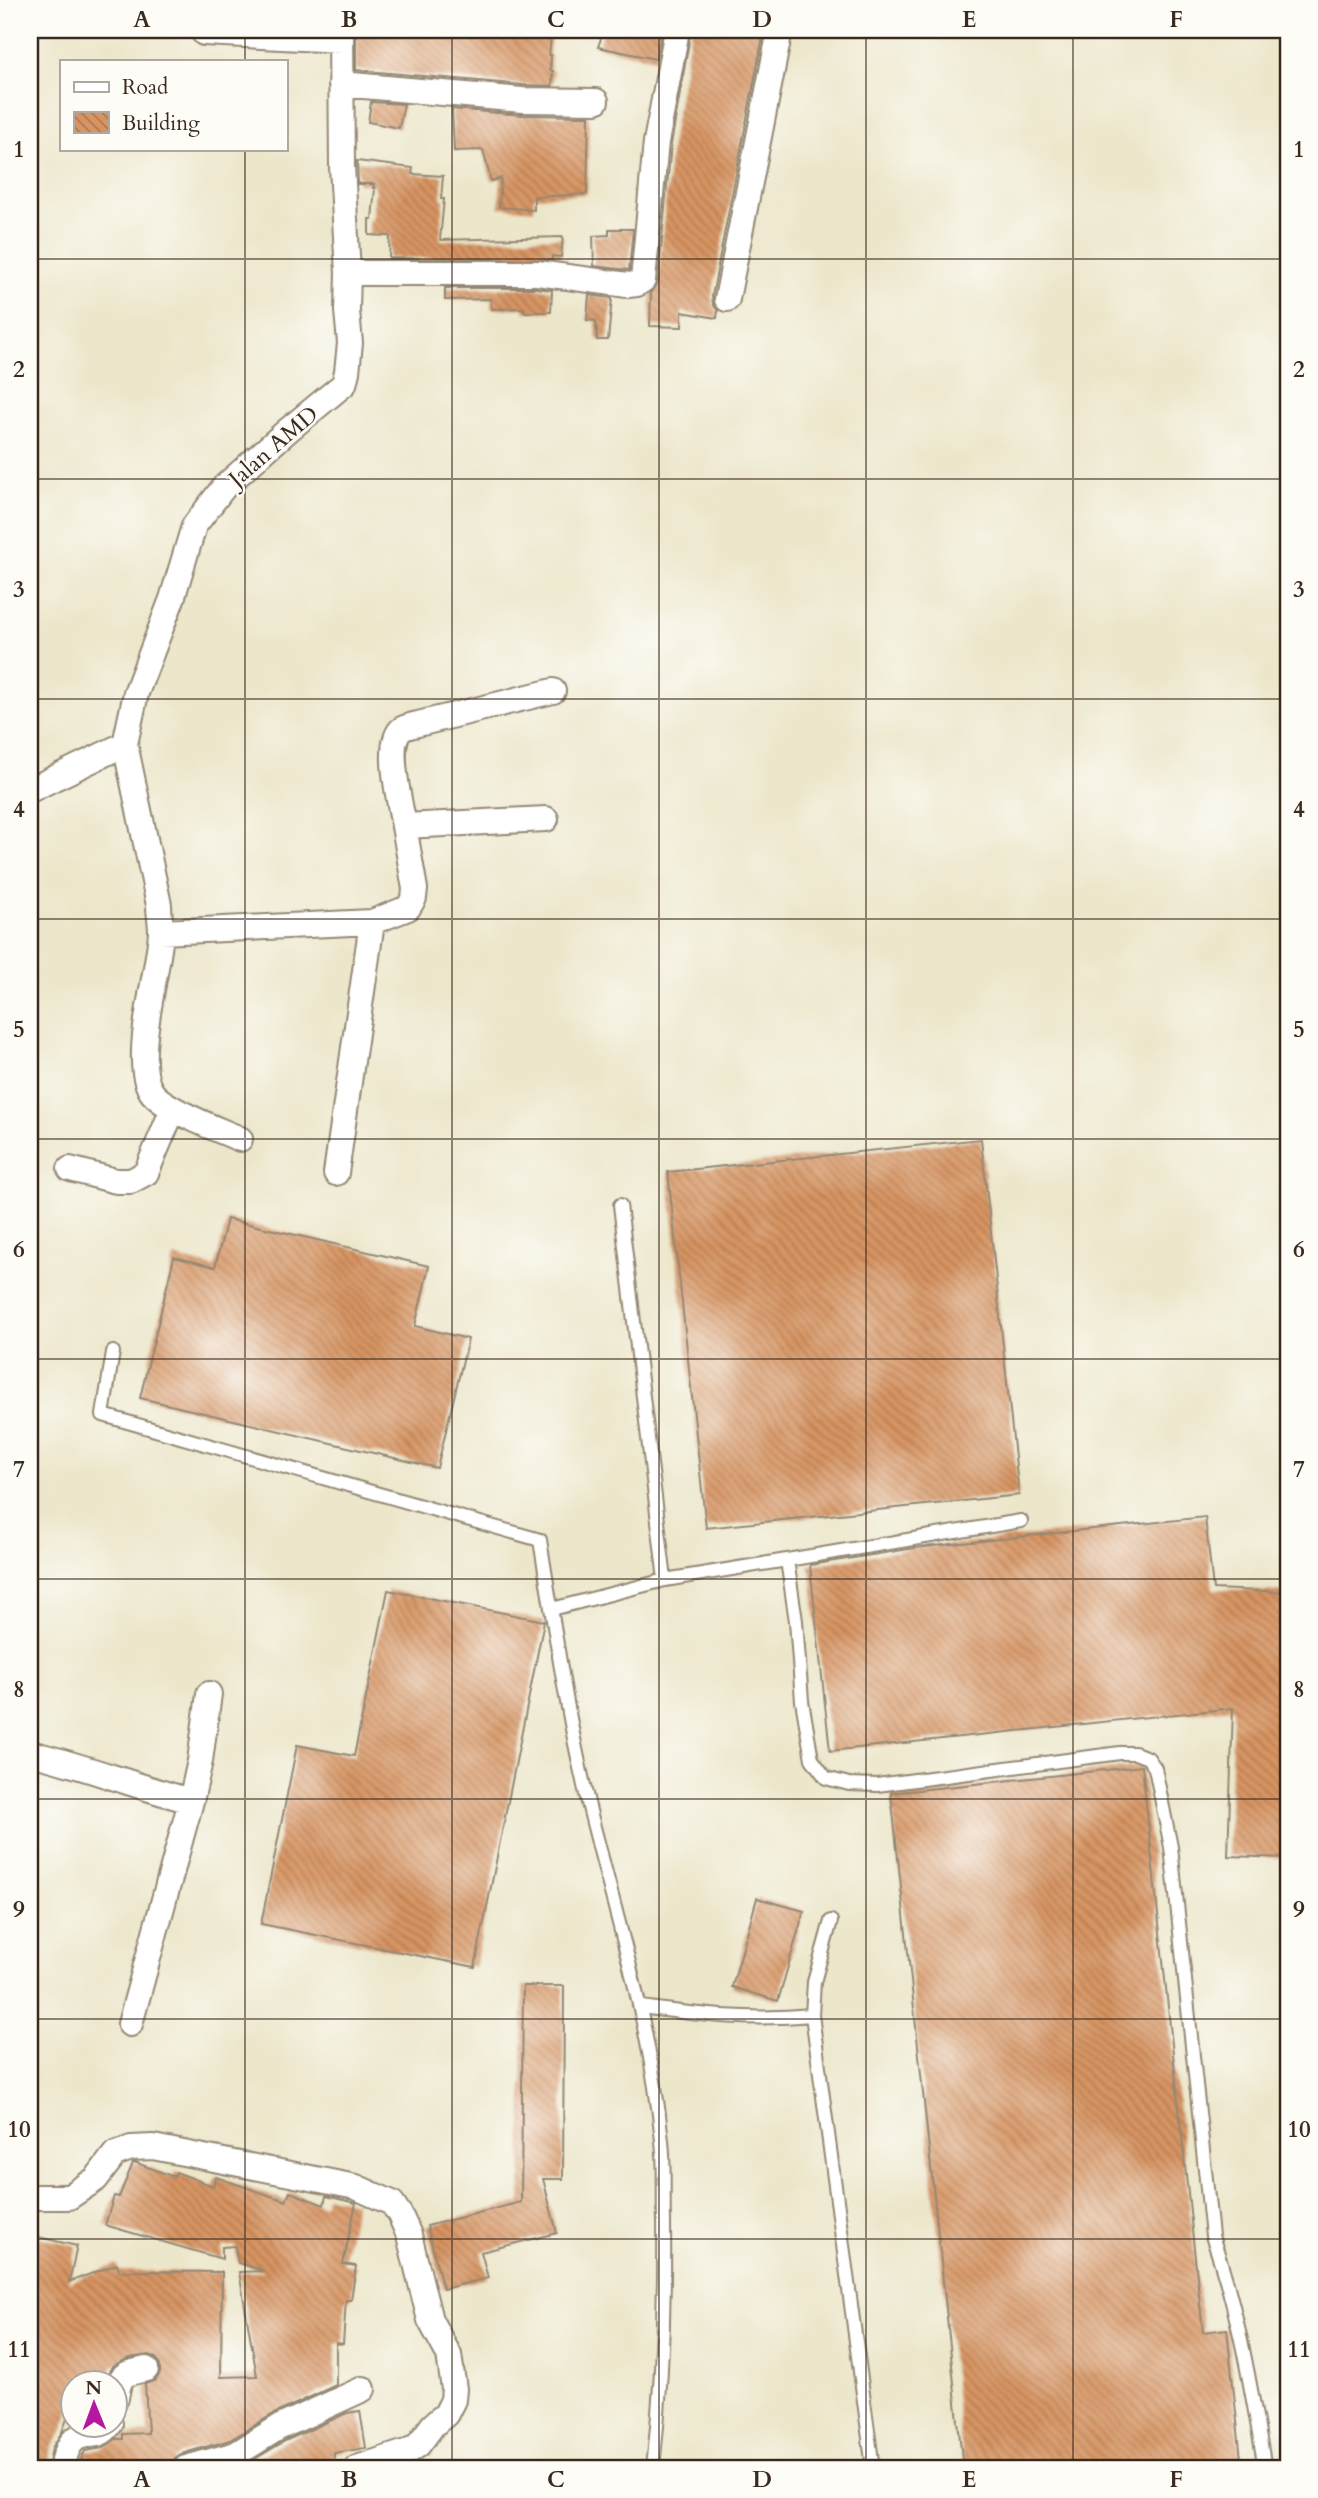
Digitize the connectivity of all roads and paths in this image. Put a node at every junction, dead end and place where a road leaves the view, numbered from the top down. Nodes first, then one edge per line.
1 (677, 30) edge
2 (780, 30) edge
3 (204, 33) dead end
4 (341, 35) edge
5 (341, 85) junction
6 (596, 102) dead end
7 (348, 273) junction
8 (727, 299) dead end
9 (553, 691) dead end
10 (125, 744) junction
11 (30, 790) edge
12 (546, 819) dead end
13 (404, 826) junction
14 (372, 922) junction
15 (161, 932) junction
16 (173, 1109) junction
17 (240, 1139) dead end
18 (70, 1169) dead end
19 (336, 1173) dead end
20 (620, 1205) dead end
21 (113, 1352) dead end
22 (1021, 1521) dead end
23 (787, 1560) junction
24 (665, 1580) junction
25 (552, 1609) junction
26 (209, 1694) dead end
27 (30, 1753) edge
28 (191, 1801) junction
29 (831, 1921) dead end
30 (641, 2007) junction
31 (813, 2015) junction
32 (130, 2024) dead end
33 (30, 2197) edge
34 (146, 2369) dead end
35 (130, 2374) edge
36 (363, 2389) dead end
37 (78, 2438) edge
38 (62, 2468) edge
39 (186, 2468) edge
40 (357, 2468) edge
41 (653, 2468) edge
42 (873, 2468) edge
43 (1265, 2468) edge

1 - 7 street
2 - 8 street
3 - 4 street
4 - 5 street, Jalan AMD
5 - 6 street
5 - 7 street, Jalan AMD
7 - 10 street, Jalan AMD
9 - 13 street
10 - 11 street
10 - 15 street
12 - 13 street
13 - 14 street
14 - 15 street
14 - 19 street
15 - 16 street
16 - 17 street
16 - 18 street
20 - 24 lane
21 - 25 lane
22 - 23 lane
23 - 24 lane
23 - 43 lane
24 - 25 lane
25 - 30 lane
26 - 28 street
27 - 28 street
28 - 32 street
29 - 31 lane
30 - 31 lane
30 - 41 lane
31 - 42 lane
33 - 40 street
34 - 35 street
36 - 39 street
37 - 38 street

